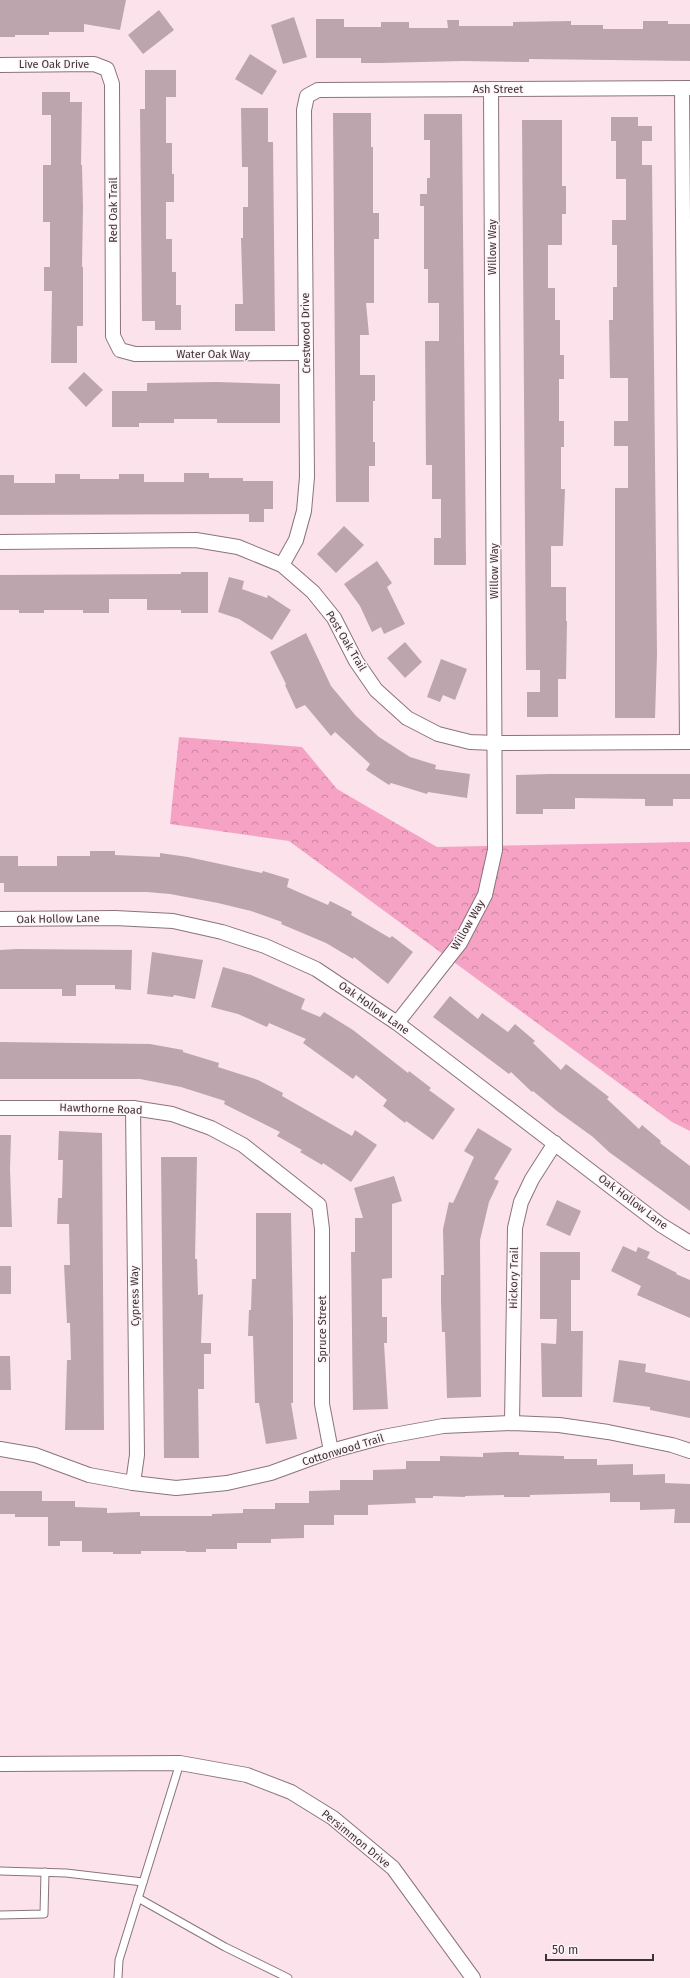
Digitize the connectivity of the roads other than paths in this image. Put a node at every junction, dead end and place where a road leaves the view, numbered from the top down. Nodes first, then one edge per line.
1 (0, 65) edge
2 (107, 69) joint
3 (686, 88) edge
4 (491, 89) junction
5 (307, 96) joint
6 (120, 350) joint
7 (306, 353) junction
8 (687, 433) edge
9 (0, 542) edge
10 (282, 565) junction
11 (689, 742) edge
12 (496, 743) junction
13 (0, 920) edge
14 (397, 1023) junction
15 (0, 1108) edge
16 (133, 1108) junction
17 (555, 1143) junction
18 (319, 1205) joint
19 (690, 1243) edge
20 (512, 1423) junction
21 (0, 1449) edge
22 (690, 1451) edge
23 (331, 1452) junction
24 (133, 1483) junction
25 (180, 1763) junction
26 (0, 1764) edge
27 (0, 1871) edge
28 (45, 1872) junction
29 (143, 1882) junction
30 (138, 1898) junction
31 (0, 1915) edge
32 (118, 1978) edge
33 (288, 1978) edge
34 (473, 1978) edge

1 - 2 street, Live Oak Drive
2 - 6 street, Red Oak Trail
3 - 4 street, Ash Street
3 - 8 street
4 - 5 street, Ash Street
4 - 12 street, Willow Way
5 - 7 street, Crestwood Drive
6 - 7 street, Water Oak Way
7 - 10 street, Crestwood Drive
8 - 11 street
9 - 10 street, Post Oak Trail
10 - 12 street, Post Oak Trail
11 - 12 street, Post Oak Trail
12 - 14 street, Willow Way
13 - 14 street, Oak Hollow Lane
14 - 17 street, Oak Hollow Lane
15 - 16 street, Hawthorne Road
16 - 18 street, Hawthorne Road
16 - 24 street, Cypress Way
17 - 19 street, Oak Hollow Lane
17 - 20 street, Hickory Trail
18 - 23 street, Spruce Street
20 - 22 street, Cottonwood Trail
20 - 23 street, Cottonwood Trail
21 - 24 street, Cottonwood Trail
23 - 24 street, Cottonwood Trail
25 - 26 street, Persimmon Drive
25 - 29 lane
25 - 34 street, Persimmon Drive
27 - 28 lane
28 - 29 lane
28 - 31 lane
29 - 30 lane
30 - 32 lane
30 - 33 lane

